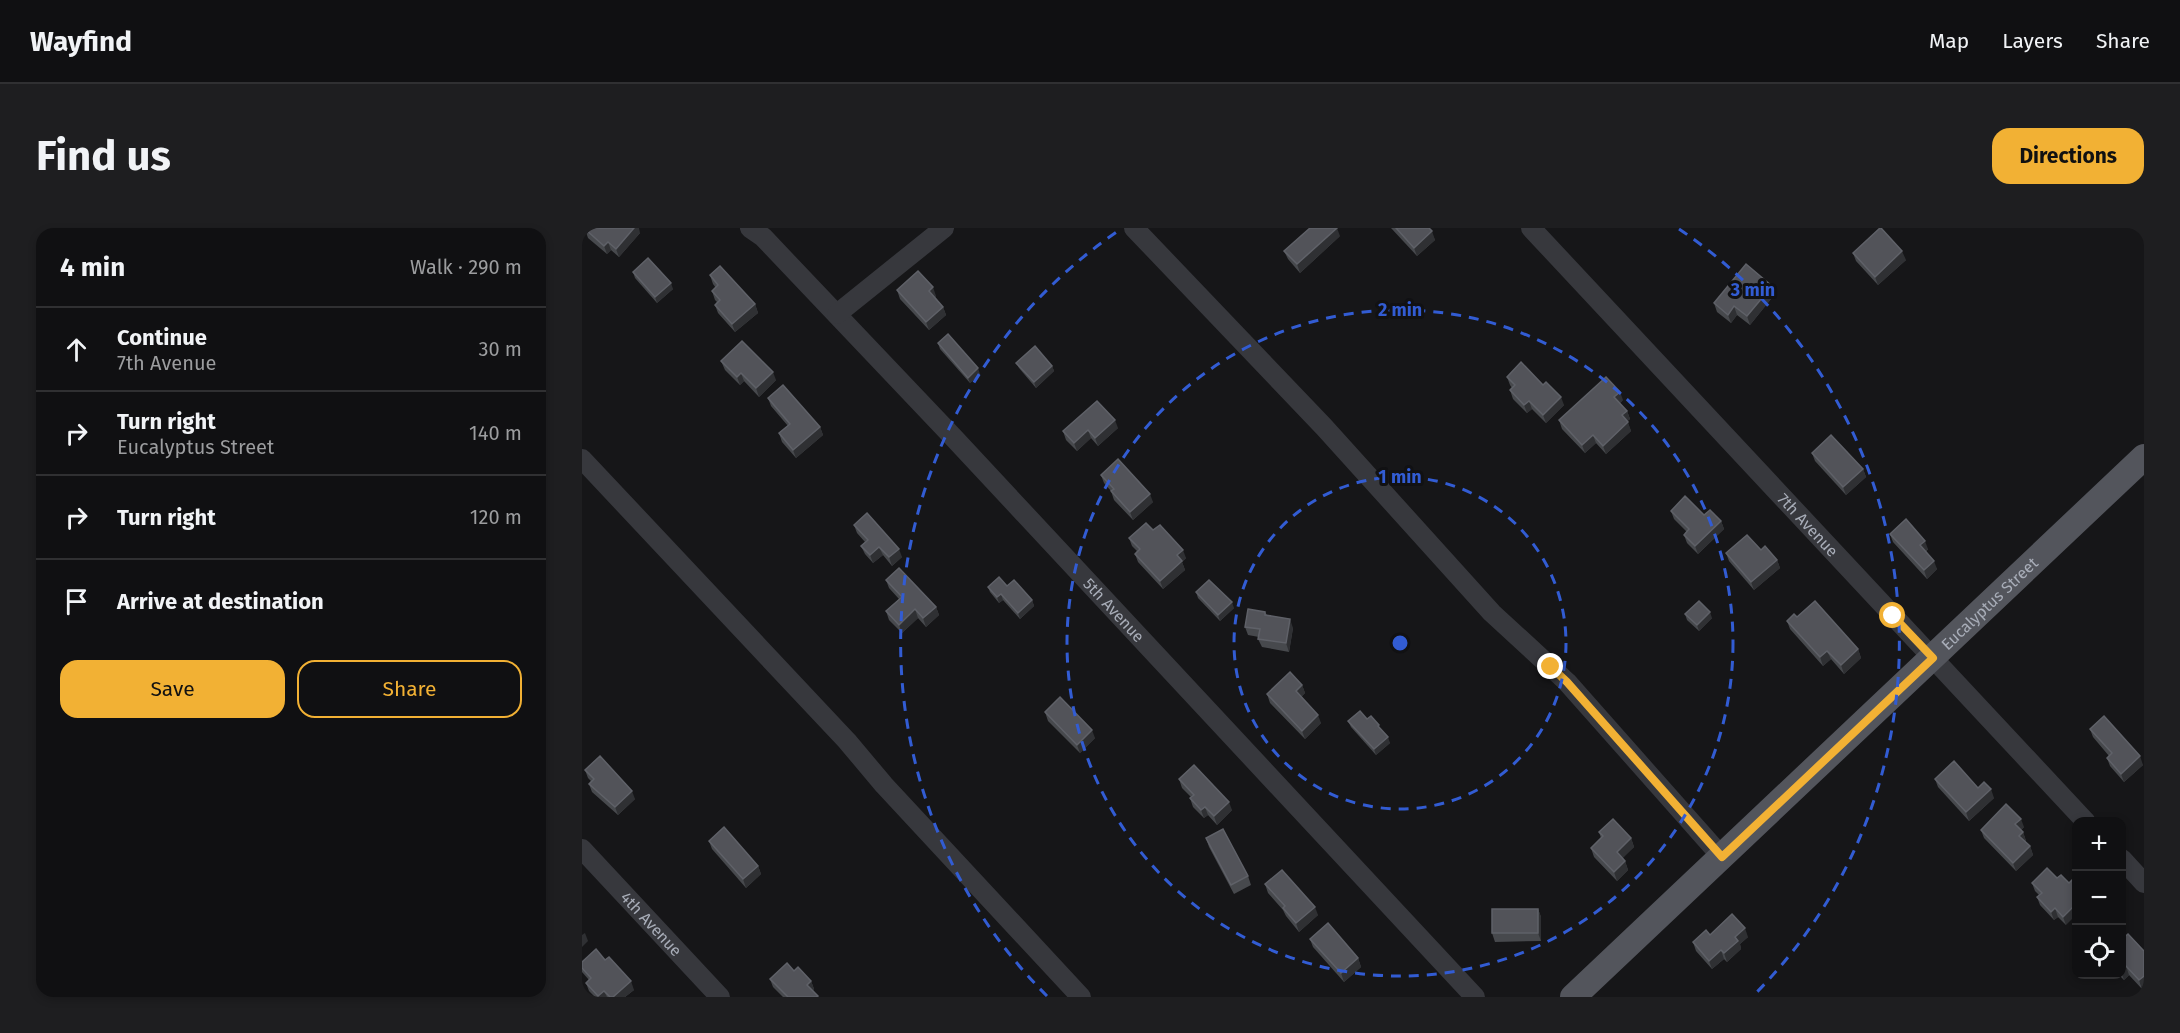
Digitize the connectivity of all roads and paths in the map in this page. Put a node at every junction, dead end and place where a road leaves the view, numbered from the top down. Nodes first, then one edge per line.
1 (750, 228) edge
2 (944, 228) edge
3 (1134, 228) edge
4 (1532, 228) edge
5 (837, 314) junction
6 (2144, 457) edge
7 (582, 459) edge
8 (1933, 658) junction
9 (2081, 817) edge
10 (582, 849) edge
11 (1722, 857) junction
12 (2126, 864) edge
13 (2144, 883) edge
14 (720, 997) edge
15 (1081, 997) edge
16 (1475, 997) edge
17 (1573, 997) edge

1 - 5 street, 5th Avenue
2 - 5 street
3 - 11 street
4 - 8 street, 7th Avenue
5 - 16 street, 5th Avenue
6 - 8 main road, Eucalyptus Street
7 - 15 street
8 - 9 street, 7th Avenue
8 - 11 main road, Eucalyptus Street
10 - 14 street, 4th Avenue
11 - 17 main road, Eucalyptus Street
12 - 13 street

